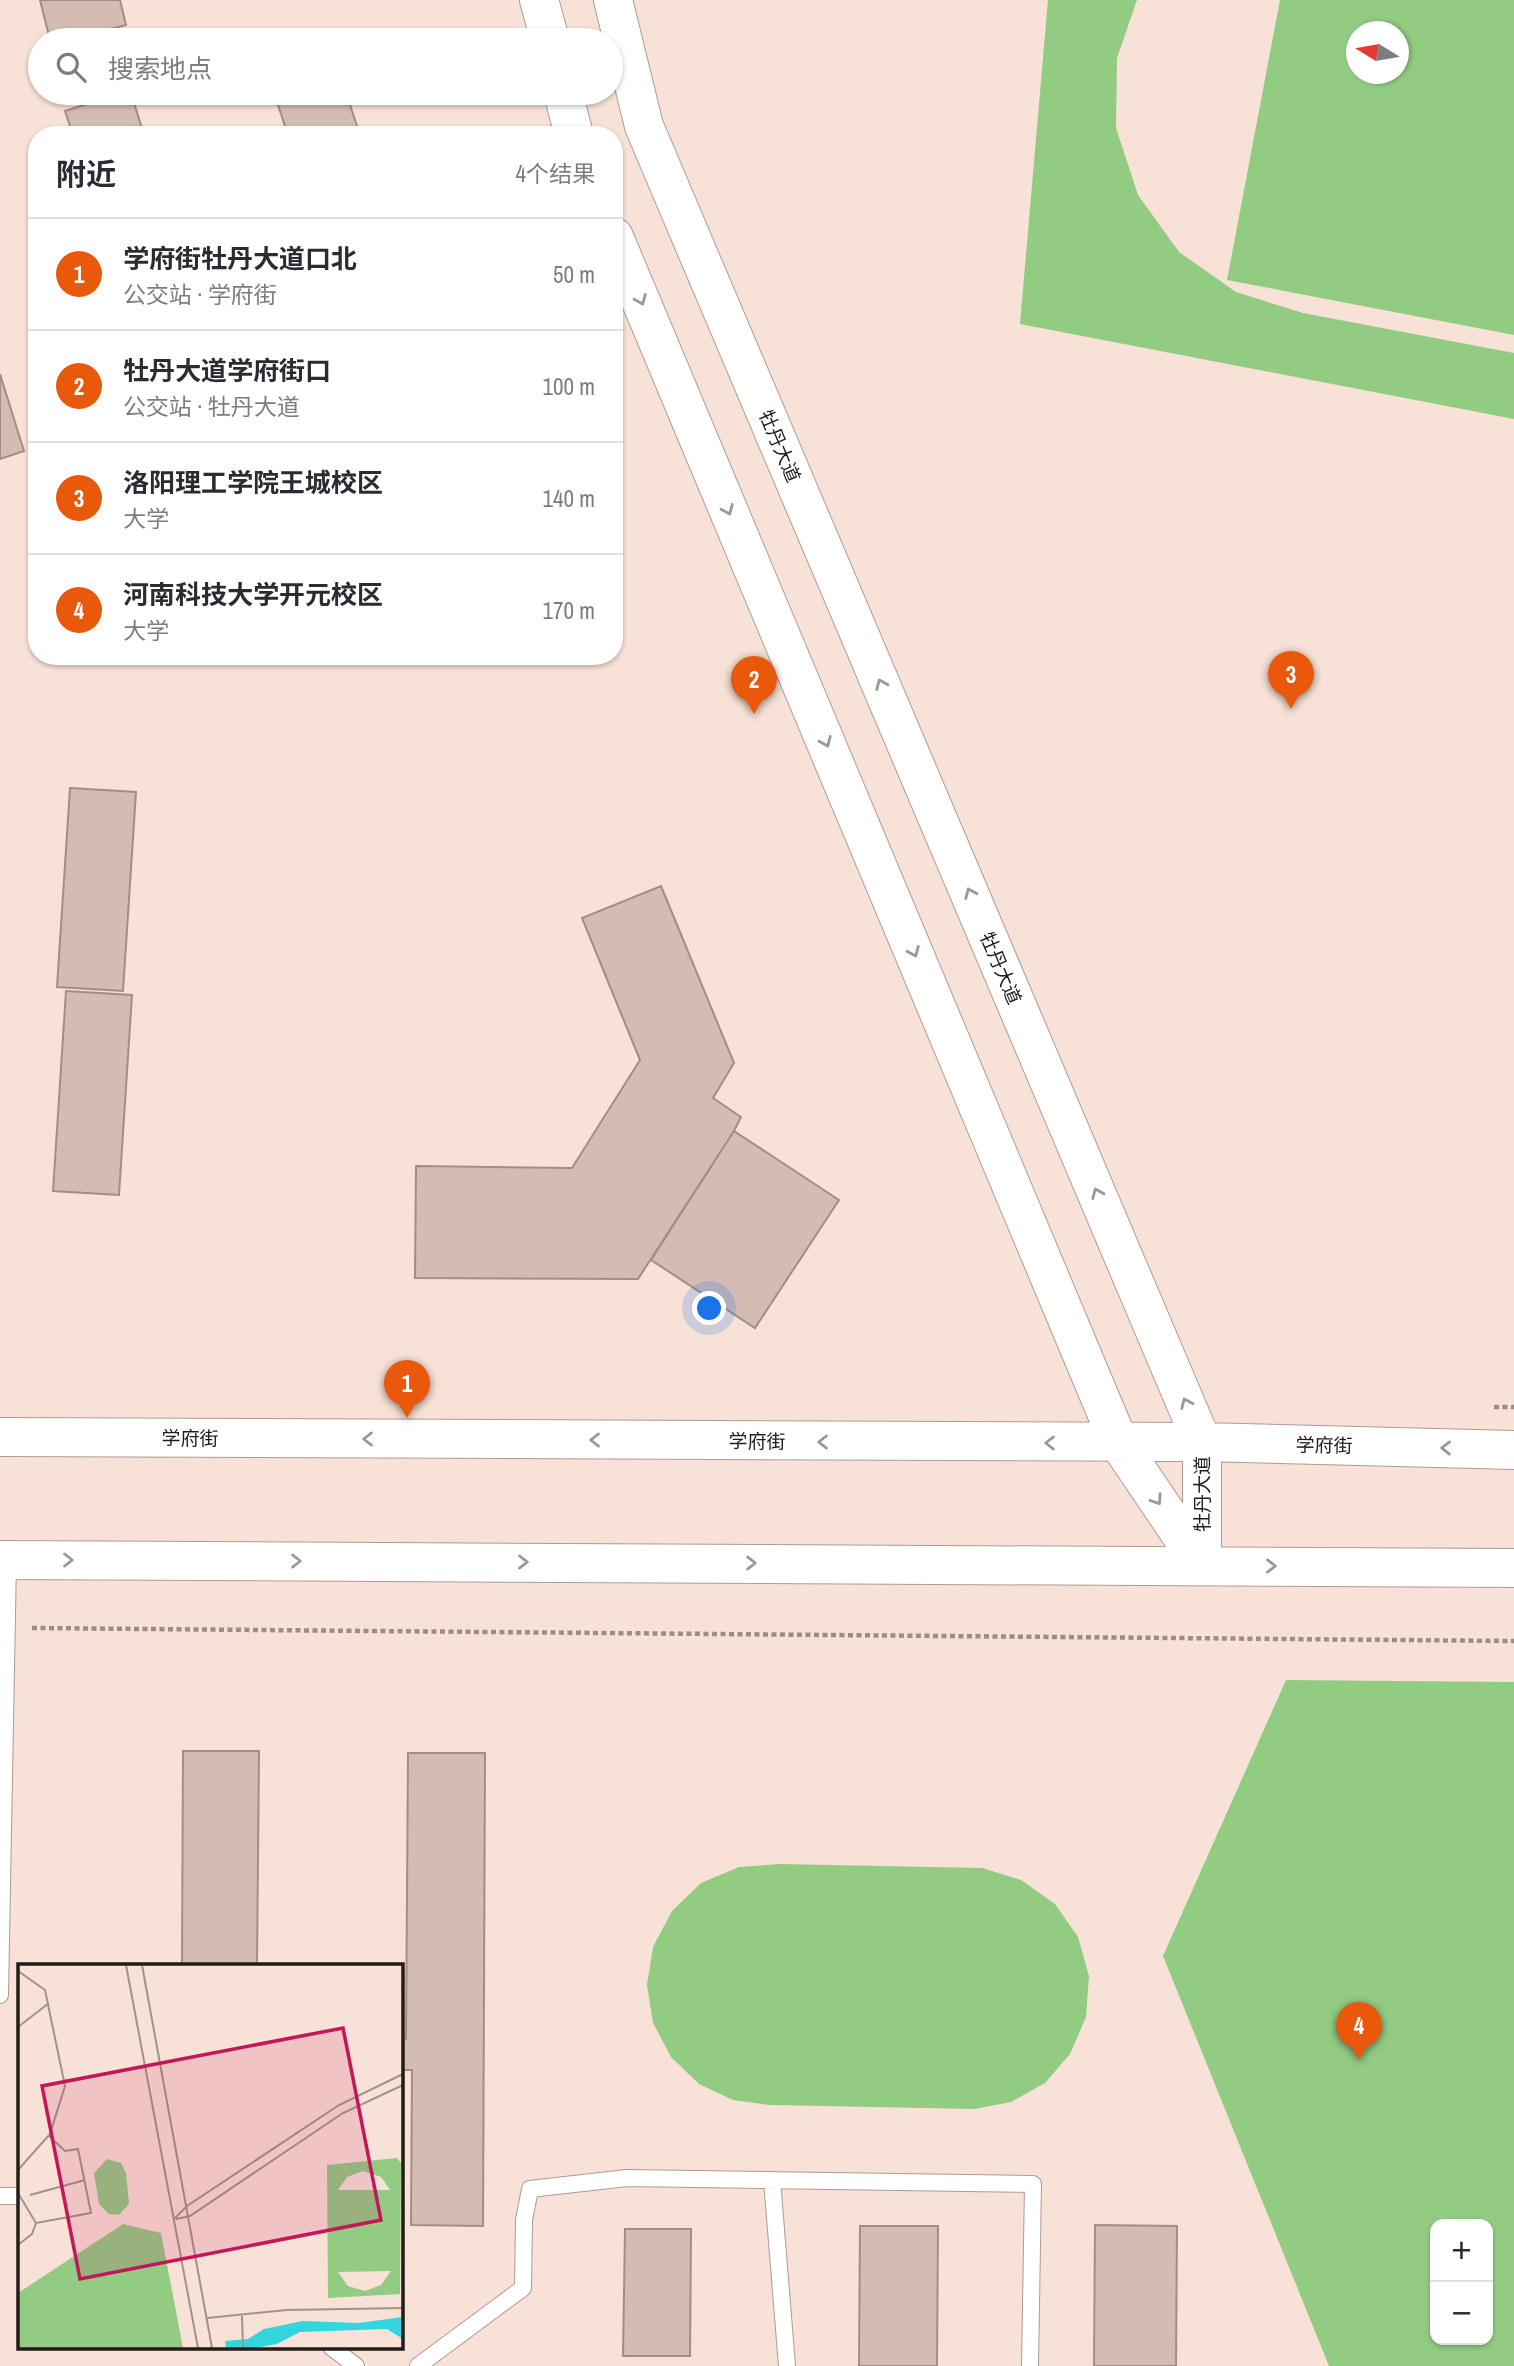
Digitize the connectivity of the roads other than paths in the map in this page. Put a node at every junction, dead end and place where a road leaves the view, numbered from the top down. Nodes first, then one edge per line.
1 (539, 0) edge
2 (612, 0) edge
3 (547, 28) edge
4 (619, 28) edge
5 (623, 43) edge
6 (566, 105) edge
7 (571, 126) edge
8 (623, 258) edge
9 (0, 1437) edge
10 (1202, 1442) junction
11 (1119, 1443) junction
12 (1514, 1450) edge
13 (4, 1560) edge
14 (1202, 1566) junction
15 (1514, 1568) edge
16 (0, 1996) edge
17 (772, 2180) junction
18 (0, 2196) edge
19 (18, 2196) edge
20 (332, 2348) edge
21 (356, 2366) edge
22 (418, 2366) edge
23 (787, 2366) edge
24 (1030, 2366) edge

1 - 3 main road
4 -> 2 main road, 牡丹大道
10 -> 5 main road, 牡丹大道
6 - 7 main road
8 -> 11 main road, 牡丹大道
11 -> 9 main road, 学府街
10 - 11 main road, 学府街
12 -> 10 main road, 学府街
10 - 14 main road, 牡丹大道
11 -> 14 main road, 牡丹大道
13 -> 14 main road
13 - 16 lane
14 -> 15 main road
17 - 22 lane
17 - 23 lane
17 - 24 lane
18 - 19 lane
20 - 21 lane

